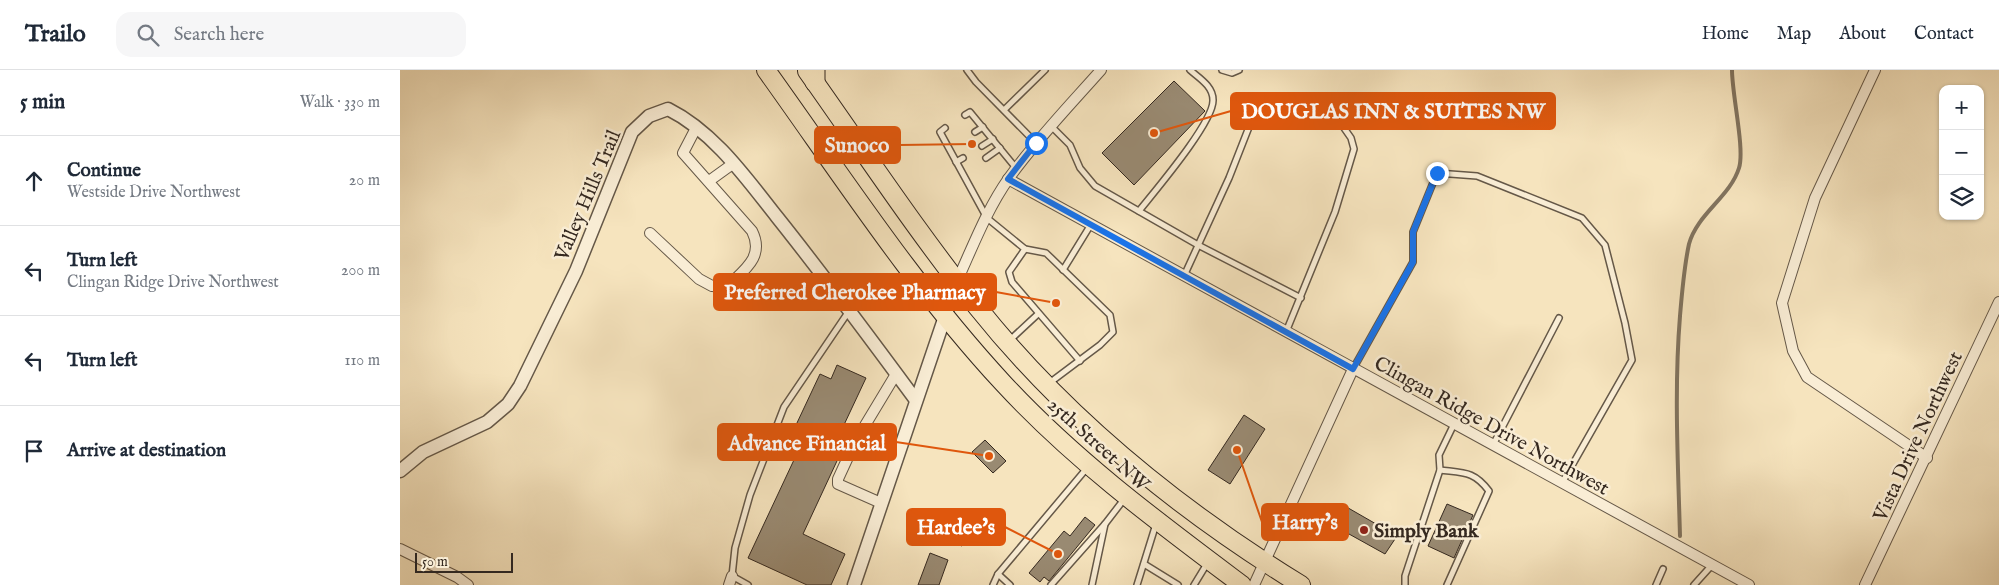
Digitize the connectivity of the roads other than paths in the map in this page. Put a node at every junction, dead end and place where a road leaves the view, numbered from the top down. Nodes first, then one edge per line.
1 (766, 70) edge
2 (967, 70) edge
3 (1045, 70) edge
4 (1101, 70) edge
5 (1190, 70) edge
6 (1222, 70) edge
7 (1239, 70) edge
8 (1875, 70) edge
9 (812, 74) edge
10 (1004, 110) junction
11 (965, 115) dead end
12 (1051, 126) junction
13 (983, 127) junction
14 (696, 128) junction
15 (945, 128) dead end
16 (975, 132) dead end
17 (993, 139) junction
18 (1036, 143) junction
19 (982, 146) dead end
20 (1000, 148) junction
21 (963, 158) dead end
22 (986, 158) dead end
23 (956, 162) junction
24 (734, 164) junction
25 (1017, 168) junction
26 (969, 169) dead end
27 (962, 173) junction
28 (1008, 179) junction
29 (709, 181) junction
30 (1139, 211) junction
31 (987, 218) junction
32 (1090, 226) junction
33 (650, 234) dead end
34 (1198, 245) junction
35 (1025, 249) junction
36 (1063, 270) junction
37 (1183, 277) junction
38 (957, 281) junction
39 (1301, 298) junction
40 (1999, 302) edge
41 (849, 310) junction
42 (1038, 314) junction
43 (944, 316) junction
44 (1559, 318) dead end
45 (1286, 332) junction
46 (1008, 342) junction
47 (1080, 361) junction
48 (1353, 369) junction
49 (896, 374) junction
50 (1048, 384) junction
51 (915, 399) junction
52 (1454, 424) junction
53 (1493, 445) junction
54 (1927, 458) junction
55 (1089, 466) junction
56 (1440, 470) junction
57 (400, 471) edge
58 (1562, 483) junction
59 (1125, 498) junction
60 (881, 503) junction
61 (1156, 521) junction
62 (1106, 524) junction
63 (400, 549) edge
64 (1209, 560) junction
65 (1264, 562) junction
66 (1144, 564) junction
67 (1713, 565) junction
68 (1663, 569) dead end
69 (998, 574) junction
70 (731, 581) edge
71 (1296, 584) edge
72 (468, 585) edge
73 (748, 585) edge
74 (854, 585) edge
75 (993, 585) edge
76 (1010, 585) edge
77 (1051, 585) edge
78 (1092, 585) edge
79 (1136, 585) edge
80 (1178, 585) edge
81 (1194, 585) edge
82 (1242, 585) edge
83 (1254, 585) edge
84 (1405, 585) edge
85 (1446, 585) edge
86 (1656, 585) edge
87 (1694, 585) edge
88 (1749, 585) edge
89 (1865, 585) edge

1 - 43 highway, 25th Street NW
2 - 10 lane
3 - 10 lane
4 - 12 street
5 - 30 lane
6 - 7 lane
8 - 54 street
9 - 38 highway, 25th Street NW
10 - 18 lane
11 - 13 lane
12 - 18 street
12 - 30 lane
13 - 16 lane
13 - 17 lane
14 - 24 street, Valley Hills Trail
14 - 29 street
14 - 57 street, Valley Hills Trail
15 - 23 lane
17 - 19 lane
17 - 20 lane
18 - 25 street
20 - 22 lane
20 - 25 lane
21 - 23 lane
23 - 27 lane
24 - 29 street
24 - 41 street, Valley Hills Trail
25 - 28 street
26 - 27 lane
27 - 31 lane
28 - 31 street
28 - 32 street, Clingan Ridge Drive Northwest
29 - 33 street
30 - 34 lane
31 - 35 lane
31 - 38 street
32 - 36 lane
32 - 37 street, Clingan Ridge Drive Northwest
34 - 37 lane
34 - 39 lane
34 - 39 lane
35 - 36 lane
35 - 42 lane
36 - 47 lane
37 - 45 street, Clingan Ridge Drive Northwest
38 - 43 street
38 - 46 highway, 25th Street NW
39 - 45 lane
40 - 54 street, Vista Drive Northwest
41 - 49 street, Valley Hills Trail
41 - 70 lane
42 - 46 lane
42 - 47 lane
43 - 51 street
43 - 55 highway, 25th Street NW
44 - 53 lane
45 - 48 street, Clingan Ridge Drive Northwest
46 - 50 highway, 25th Street NW
47 - 50 lane
48 - 52 street, Clingan Ridge Drive Northwest
48 - 58 lane
48 - 65 street
49 - 51 street, Valley Hills Trail
49 - 60 street
50 - 65 highway, 25th Street NW
51 - 60 street
52 - 53 street, Clingan Ridge Drive Northwest
52 - 56 lane
53 - 58 street, Clingan Ridge Drive Northwest
54 - 89 street, Vista Drive Northwest
55 - 59 highway, 25th Street NW
55 - 69 lane
56 - 84 lane
56 - 85 lane
58 - 67 street, Clingan Ridge Drive Northwest
59 - 61 highway, 25th Street NW
59 - 62 lane
60 - 74 street
61 - 64 highway, 25th Street NW
61 - 66 lane
62 - 77 lane
62 - 78 lane
63 - 72 street
64 - 81 lane
64 - 82 highway, 25th Street NW
65 - 71 highway, 25th Street NW
65 - 83 street
66 - 79 lane
66 - 80 lane
67 - 87 lane
67 - 88 street, Clingan Ridge Drive Northwest
68 - 86 lane
69 - 75 lane
69 - 76 lane
70 - 73 lane

